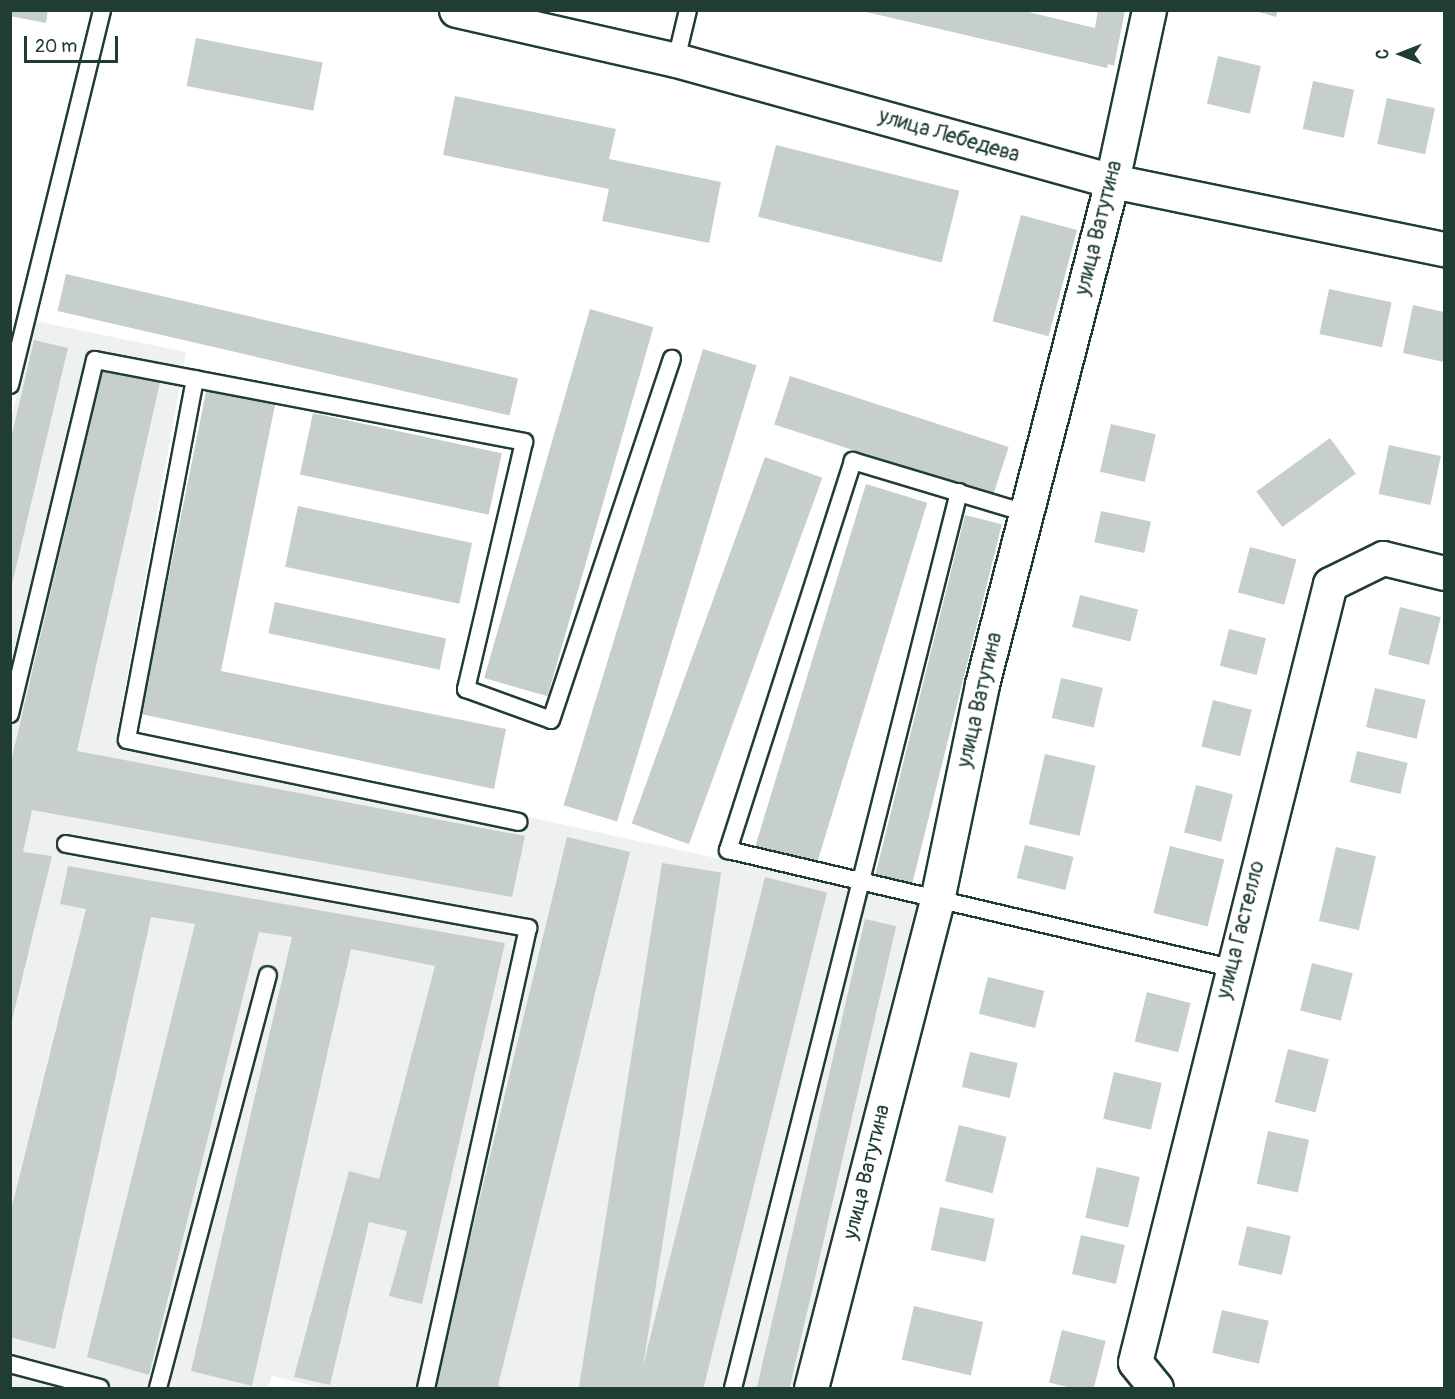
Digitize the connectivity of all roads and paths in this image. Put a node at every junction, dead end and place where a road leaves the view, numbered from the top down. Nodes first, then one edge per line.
1 (102, 10) edge
2 (456, 10) edge
3 (688, 10) edge
4 (1149, 10) edge
5 (676, 60) junction
6 (1112, 181) junction
7 (1444, 249) edge
8 (672, 359) dead end
9 (195, 378) junction
10 (10, 384) edge
11 (958, 492) junction
12 (1026, 513) junction
13 (1444, 573) edge
14 (10, 714) edge
15 (518, 822) dead end
16 (66, 844) dead end
17 (860, 882) junction
18 (937, 900) junction
19 (1231, 968) junction
20 (268, 975) dead end
21 (10, 1364) edge
22 (100, 1389) edge
23 (158, 1389) edge
24 (426, 1389) edge
25 (733, 1389) edge
26 (811, 1389) edge
27 (1156, 1389) edge

1 - 10 lane
2 - 5 street, улица Лебедева
3 - 5 lane
4 - 6 street, улица Ватутина
5 - 6 street, улица Лебедева
6 - 7 street, улица Лебедева
6 - 12 street, улица Ватутина
8 - 9 lane
9 - 14 lane
9 - 15 lane
11 - 12 lane
11 - 17 lane
11 - 17 lane
12 - 18 street, улица Ватутина
13 - 19 street, улица Гастелло
16 - 24 lane
17 - 18 lane
17 - 25 lane
18 - 19 lane
18 - 26 street, улица Ватутина
19 - 27 street, улица Гастелло
20 - 23 lane
21 - 22 lane

